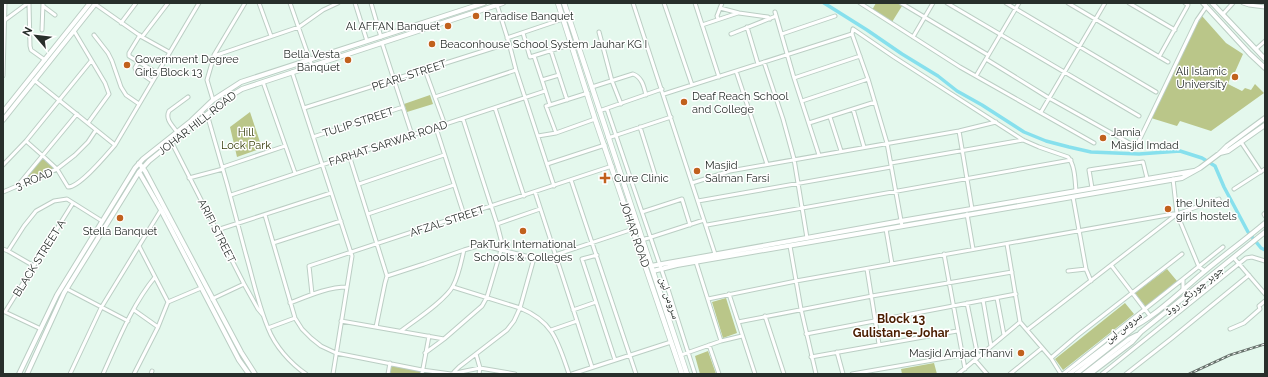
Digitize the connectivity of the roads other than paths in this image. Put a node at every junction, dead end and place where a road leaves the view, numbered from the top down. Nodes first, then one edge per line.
1 (6, 3) edge
2 (28, 3) edge
3 (94, 3) edge
4 (136, 3) edge
5 (168, 3) edge
6 (199, 3) edge
7 (245, 3) edge
8 (259, 3) edge
9 (290, 3) edge
10 (338, 3) edge
11 (355, 3) edge
12 (371, 3) edge
13 (484, 3) edge
14 (503, 3) edge
15 (633, 3) edge
16 (664, 3) edge
17 (694, 3) edge
18 (722, 3) edge
19 (860, 3) edge
20 (900, 3) edge
21 (933, 3) edge
22 (947, 3) edge
23 (1006, 3) edge
24 (1019, 3) edge
25 (1068, 3) edge
26 (1105, 3) edge
27 (1129, 3) edge
28 (1185, 3) edge
29 (1212, 3) edge
30 (1233, 3) edge
31 (1243, 3) edge
32 (43, 4) edge
33 (558, 4) edge
34 (565, 4) edge
35 (497, 5) junction
36 (1204, 5) edge
37 (1265, 7) edge
38 (720, 8) junction
39 (1016, 9) junction
40 (775, 12) dead end
41 (739, 13) junction
42 (1223, 14) junction
43 (55, 15) dead end
44 (776, 16) junction
45 (835, 16) dead end
46 (925, 17) junction
47 (564, 19) junction
48 (718, 19) junction
49 (770, 19) junction
50 (5, 20) junction
51 (1096, 20) junction
52 (121, 23) junction
53 (702, 25) junction
54 (299, 27) junction
55 (748, 27) junction
56 (42, 30) dead end
57 (1175, 30) junction
58 (74, 31) junction
59 (598, 32) dead end
60 (523, 33) junction
61 (732, 34) dead end
62 (782, 34) junction
63 (852, 34) junction
64 (1001, 34) junction
65 (94, 35) dead end
66 (141, 36) junction
67 (271, 36) junction
68 (381, 37) junction
69 (913, 37) junction
70 (507, 38) junction
71 (367, 41) junction
72 (1265, 41) edge
73 (382, 43) junction
74 (509, 43) junction
75 (572, 44) junction
76 (1080, 46) junction
77 (1256, 49) junction
78 (551, 51) junction
79 (168, 52) junction
80 (788, 54) junction
81 (214, 56) junction
82 (534, 56) junction
83 (860, 56) junction
84 (987, 57) junction
85 (1159, 57) junction
86 (310, 59) junction
87 (1265, 59) edge
88 (45, 60) junction
89 (91, 61) junction
90 (139, 62) junction
91 (764, 62) junction
92 (1168, 62) dead end
93 (758, 64) junction
94 (312, 66) junction
95 (1265, 68) edge
96 (425, 70) junction
97 (516, 70) junction
98 (736, 71) junction
99 (292, 72) junction
100 (1064, 72) junction
101 (157, 73) junction
102 (559, 75) junction
103 (3, 76) edge
104 (976, 76) junction
105 (719, 77) junction
106 (794, 78) junction
107 (868, 79) junction
108 (34, 80) junction
109 (393, 80) junction
110 (542, 80) junction
111 (612, 80) junction
112 (152, 81) junction
113 (263, 82) junction
114 (692, 85) junction
115 (592, 87) junction
116 (662, 89) junction
117 (545, 91) junction
118 (1156, 92) dead end
119 (664, 94) junction
120 (646, 95) junction
121 (188, 96) dead end
122 (588, 96) junction
123 (435, 97) junction
124 (595, 97) junction
125 (525, 98) junction
126 (1049, 98) junction
127 (59, 100) junction
128 (212, 100) junction
129 (567, 100) junction
130 (802, 101) junction
131 (875, 102) junction
132 (139, 104) junction
133 (621, 104) junction
134 (550, 105) junction
135 (403, 107) junction
136 (304, 108) junction
137 (495, 108) junction
138 (607, 109) junction
139 (853, 109) junction
140 (600, 111) junction
141 (3, 112) edge
142 (1041, 112) junction
143 (77, 114) junction
144 (207, 114) junction
145 (830, 116) junction
146 (1139, 116) dead end
147 (671, 117) junction
148 (1265, 118) edge
149 (462, 119) junction
150 (596, 119) junction
151 (3, 120) edge
152 (996, 122) junction
153 (88, 123) junction
154 (192, 123) junction
155 (809, 123) junction
156 (445, 125) junction
157 (1265, 125) edge
158 (436, 128) junction
159 (640, 128) junction
160 (96, 130) junction
161 (959, 131) junction
162 (177, 132) junction
163 (556, 133) junction
164 (412, 135) junction
165 (615, 135) junction
166 (538, 136) junction
167 (313, 137) junction
168 (608, 138) junction
169 (1023, 140) junction
170 (26, 141) junction
171 (1241, 142) junction
172 (172, 143) junction
173 (887, 143) junction
174 (115, 144) junction
175 (1094, 144) dead end
176 (1131, 144) dead end
177 (605, 145) junction
178 (285, 146) junction
179 (864, 147) junction
180 (1136, 147) dead end
181 (961, 150) junction
182 (841, 151) junction
183 (1220, 153) junction
184 (349, 155) junction
185 (444, 155) junction
186 (819, 155) junction
187 (44, 156) junction
188 (794, 159) junction
189 (1071, 160) junction
190 (139, 163) junction
191 (891, 163) junction
192 (322, 164) junction
193 (547, 164) junction
194 (767, 164) junction
195 (3, 165) edge
196 (612, 166) junction
197 (891, 167) junction
198 (143, 168) junction
199 (223, 168) junction
200 (58, 169) junction
201 (1198, 169) junction
202 (1265, 169) edge
203 (139, 172) junction
204 (1261, 172) junction
205 (294, 173) junction
206 (189, 178) junction
207 (1146, 178) junction
208 (967, 179) junction
209 (1173, 179) junction
210 (571, 180) junction
211 (657, 180) dead end
212 (692, 183) junction
213 (359, 184) junction
214 (799, 184) junction
215 (18, 185) junction
216 (454, 185) junction
217 (554, 186) junction
218 (1092, 188) junction
219 (1234, 189) dead end
220 (895, 190) junction
221 (1076, 191) junction
222 (3, 192) edge
223 (535, 192) junction
224 (331, 193) junction
225 (231, 195) junction
226 (117, 196) junction
227 (524, 196) junction
228 (1073, 197) junction
229 (1219, 199) dead end
230 (122, 200) junction
231 (698, 202) junction
232 (73, 203) junction
233 (491, 206) junction
234 (802, 207) junction
235 (993, 208) junction
236 (540, 209) junction
237 (972, 209) junction
238 (161, 210) junction
239 (642, 212) junction
240 (368, 214) junction
241 (967, 214) junction
242 (1177, 214) junction
243 (265, 215) junction
244 (464, 215) junction
245 (704, 220) junction
246 (102, 221) junction
247 (341, 221) junction
248 (901, 221) junction
249 (238, 223) junction
250 (497, 224) junction
251 (1265, 224) edge
252 (690, 225) junction
253 (707, 225) junction
254 (902, 226) junction
255 (634, 229) junction
256 (886, 229) junction
257 (217, 230) junction
258 (1080, 231) junction
259 (1265, 232) edge
260 (825, 234) junction
261 (650, 238) junction
262 (807, 238) junction
263 (642, 240) junction
264 (826, 240) junction
265 (273, 243) junction
266 (593, 243) junction
267 (378, 244) junction
268 (1007, 244) junction
269 (139, 246) junction
270 (790, 246) junction
271 (1223, 247) dead end
272 (3, 249) edge
273 (973, 249) junction
274 (464, 250) junction
275 (502, 250) junction
276 (8, 251) junction
277 (351, 253) junction
278 (715, 254) junction
279 (944, 254) junction
280 (1182, 254) dead end
281 (597, 255) junction
282 (556, 256) junction
283 (534, 258) junction
284 (1234, 258) junction
285 (1265, 261) edge
286 (696, 262) junction
287 (892, 264) junction
288 (1239, 264) junction
289 (1111, 265) junction
290 (34, 266) junction
291 (660, 266) junction
292 (1198, 266) junction
293 (652, 268) junction
294 (867, 268) junction
295 (1086, 269) junction
296 (1068, 271) dead end
297 (1205, 271) junction
298 (1012, 272) junction
299 (1249, 275) junction
300 (387, 276) junction
301 (155, 277) junction
302 (1183, 279) junction
303 (65, 280) junction
304 (796, 281) junction
305 (1091, 281) junction
306 (71, 283) junction
307 (244, 284) junction
308 (949, 284) junction
309 (347, 287) junction
310 (453, 287) junction
311 (201, 288) junction
312 (67, 289) junction
313 (1183, 289) junction
314 (1132, 293) junction
315 (312, 294) junction
316 (729, 294) junction
317 (1016, 294) junction
318 (1265, 294) edge
319 (872, 296) junction
320 (487, 297) junction
321 (997, 298) junction
322 (212, 299) junction
323 (708, 299) junction
324 (982, 300) junction
325 (1265, 301) edge
326 (168, 302) junction
327 (596, 302) junction
328 (290, 303) junction
329 (967, 303) junction
330 (953, 306) junction
331 (101, 308) junction
332 (520, 308) junction
333 (801, 309) junction
334 (134, 310) junction
335 (573, 310) junction
336 (1145, 310) junction
337 (4, 312) edge
338 (765, 316) junction
339 (1150, 316) junction
340 (264, 317) junction
341 (295, 318) junction
342 (577, 320) junction
343 (128, 321) junction
344 (342, 321) junction
345 (738, 322) junction
346 (876, 322) junction
347 (1020, 322) junction
348 (1137, 326) junction
349 (158, 327) junction
350 (376, 327) junction
351 (268, 328) junction
352 (1125, 328) junction
353 (41, 329) junction
354 (1230, 329) dead end
355 (551, 330) junction
356 (1027, 330) junction
357 (400, 331) junction
358 (957, 331) junction
359 (1141, 332) junction
360 (806, 334) junction
361 (1004, 335) junction
362 (429, 336) junction
363 (742, 336) junction
364 (444, 339) junction
365 (671, 342) junction
366 (721, 342) junction
367 (879, 344) junction
368 (710, 346) junction
369 (992, 346) junction
370 (1042, 348) junction
371 (837, 352) junction
372 (336, 353) junction
373 (425, 353) junction
374 (688, 353) junction
375 (476, 354) junction
376 (630, 355) junction
377 (681, 355) junction
378 (962, 355) junction
379 (811, 357) junction
380 (1051, 358) junction
381 (977, 359) junction
382 (615, 360) junction
383 (390, 364) junction
384 (592, 367) junction
385 (480, 368) junction
386 (965, 369) junction
387 (422, 372) edge
388 (454, 373) edge
389 (868, 373) edge
390 (19, 374) edge
391 (27, 374) edge
392 (70, 374) edge
393 (103, 374) edge
394 (134, 374) edge
395 (249, 374) edge
396 (255, 374) edge
397 (306, 374) edge
398 (333, 374) edge
399 (388, 374) edge
400 (479, 374) edge
401 (515, 374) edge
402 (569, 374) edge
403 (572, 374) edge
404 (636, 374) edge
405 (682, 374) edge
406 (687, 374) edge
407 (695, 374) edge
408 (719, 374) edge
409 (755, 374) edge
410 (784, 374) edge
411 (816, 374) edge
412 (843, 374) edge
413 (852, 374) edge
414 (958, 374) edge
415 (987, 374) edge
416 (1010, 374) edge
417 (1062, 374) edge
418 (1069, 374) edge
419 (1076, 374) edge
420 (1084, 374) edge
421 (1090, 374) edge
422 (1102, 374) edge
423 (1126, 374) edge

1 - 50 street
2 - 50 street
2 - 88 street
3 - 52 street
3 - 58 street
3 - 88 street
4 - 52 street
5 - 66 street
6 - 79 street
7 - 81 street
8 - 67 street
9 - 54 street
10 - 54 street
11 - 71 street
12 - 68 street
13 - 68 street, JOHAR HILL ROAD
14 - 35 street, JOHAR HILL ROAD
15 - 116 street
16 - 114 street
17 - 53 street
18 - 38 street
19 - 69 street
20 - 46 street
21 - 46 street
22 - 64 street
23 - 39 street
24 - 39 street
25 - 51 street
26 - 51 street
27 - 57 street
28 - 57 street
29 - 42 street
30 - 42 street
31 - 37 street
32 - 43 street
32 - 56 street
33 - 47 main road, JOHAR ROAD
34 - 115 main road, JOHAR ROAD
35 - 70 street
35 - 73 street, JOHAR HILL ROAD
36 - 95 street
36 - 180 street
38 - 41 street
38 - 48 street
39 - 64 street
39 - 76 street
40 - 44 street
41 - 48 street
41 - 49 street
42 - 77 street
44 - 49 street
44 - 62 street
45 - 62 street
46 - 69 street
46 - 84 street
47 - 60 street
47 - 75 main road, JOHAR ROAD
48 - 53 street
49 - 55 street
50 - 103 street
51 - 76 street
51 - 85 street
52 - 66 street
53 - 105 street
54 - 67 street
54 - 86 street
55 - 61 street
55 - 93 street
57 - 85 street
58 - 89 street
58 - 108 street
59 - 111 street
60 - 70 street
60 - 82 street
62 - 80 street
63 - 80 street
63 - 83 street
63 - 152 street
64 - 84 street
64 - 100 street
65 - 132 street
66 - 79 street
66 - 90 street
67 - 81 street
68 - 71 street, JOHAR HILL ROAD
69 - 104 street
70 - 74 street
71 - 86 street, JOHAR HILL ROAD
72 - 77 street
73 - 94 street, JOHAR HILL ROAD
73 - 109 street
74 - 96 street, PEARL STREET
74 - 97 street
75 - 78 street
75 - 122 main road, JOHAR ROAD
76 - 100 street
76 - 118 street
77 - 87 street
78 - 82 street
78 - 102 street
79 - 101 street
80 - 91 street
80 - 106 street
81 - 128 street
82 - 110 street
83 - 106 street
83 - 107 street
84 - 104 street
84 - 126 street
85 - 92 street
86 - 94 street
86 - 128 street, JOHAR HILL ROAD
88 - 141 street
89 - 127 street
89 - 153 street
90 - 101 street
90 - 112 street
91 - 93 street
91 - 188 street
93 - 98 street
94 - 99 street, JOHAR HILL ROAD
96 - 109 street, PEARL STREET
96 - 123 street
97 - 123 street
97 - 125 street
98 - 105 street
98 - 194 street
99 - 113 street, JOHAR HILL ROAD
99 - 136 street
100 - 126 street
100 - 146 street
101 - 112 street
102 - 110 street
102 - 129 street
104 - 142 street
105 - 114 street
106 - 130 street
107 - 130 street
107 - 131 street
108 - 127 street
108 - 151 street
109 - 135 street
109 - 136 street, PEARL STREET
110 - 117 street
111 - 115 street
111 - 120 street
111 - 133 street
112 - 132 street
113 - 144 street, JOHAR HILL ROAD
113 - 178 street
114 - 119 street
115 - 124 main road, JOHAR ROAD
116 - 119 street
116 - 120 street
117 - 125 street, FARHAT SARWAR ROAD
117 - 134 street
119 - 147 street
120 - 133 street
121 - 162 street
122 - 124 main road
122 - 129 street
122 - 150 main road, JOHAR ROAD
123 - 156 street
124 - 140 main road, JOHAR ROAD
125 - 137 street, FARHAT SARWAR ROAD
125 - 166 street
126 - 142 street
126 - 176 street
127 - 143 street
127 - 170 street
128 - 154 street, JOHAR HILL ROAD
129 - 134 street
130 - 155 street
131 - 139 street
131 - 173 street
132 - 174 street
133 - 138 street
134 - 163 street
135 - 164 street
135 - 167 street, TULIP STREET
136 - 167 street
137 - 149 street, FARHAT SARWAR ROAD
137 - 227 street
138 - 140 street
138 - 165 street, سروس لین
139 - 145 street
139 - 179 street
140 - 168 main road, JOHAR ROAD
142 - 175 street
143 - 153 street
143 - 187 street
144 - 154 street, JOHAR HILL ROAD
144 - 199 street
145 - 155 street
145 - 182 street
147 - 159 street
147 - 212 street
148 - 183 street
149 - 156 street, FARHAT SARWAR ROAD
149 - 233 street
150 - 163 street
150 - 177 main road, JOHAR ROAD
152 - 161 street
152 - 169 street
153 - 160 street
154 - 162 street, JOHAR HILL ROAD
154 - 172 street, JOHAR HILL ROAD
155 - 186 street
156 - 158 street, FARHAT SARWAR ROAD
157 - 171 street
158 - 164 street, FARHAT SARWAR ROAD
158 - 185 street
159 - 165 street
159 - 211 street
160 - 174 street
160 - 200 street, 3 ROAD
161 - 173 street
161 - 181 street
162 - 190 street, JOHAR HILL ROAD
163 - 166 street
164 - 184 street, FARHAT SARWAR ROAD
165 - 168 street
165 - 239 street, سروس لین
166 - 193 street
167 - 192 street
168 - 263 main road, JOHAR ROAD
169 - 181 street
169 - 189 street
170 - 187 street
170 - 195 street
171 - 183 street
171 - 204 street
172 - 198 street, JOHAR HILL ROAD
172 - 206 street, ARIFI STREET
173 - 179 street
173 - 191 street
174 - 200 street
177 - 193 street
177 - 196 main road, JOHAR ROAD
178 - 199 street
178 - 205 street
179 - 182 street
181 - 191 street
181 - 208 street
182 - 186 street
183 - 201 street
184 - 192 street, FARHAT SARWAR ROAD
184 - 213 street
185 - 213 street
185 - 216 street
186 - 188 street
187 - 200 street
187 - 215 street
188 - 194 street
188 - 214 street
189 - 208 street
189 - 221 street
190 - 198 street
190 - 226 street, JOHAR HILL ROAD
191 - 197 street
192 - 205 street, FARHAT SARWAR ROAD
192 - 224 street
193 - 217 street
194 - 212 street
196 - 210 street, AFZAL STREET
196 - 255 main road, JOHAR ROAD
197 - 214 street
197 - 220 street
198 - 203 street, JOHAR HILL ROAD
198 - 322 street
199 - 206 street
199 - 225 street
200 - 215 street, 3 ROAD
201 - 207 street
201 - 209 street
202 - 204 street
203 - 230 street, JOHAR HILL ROAD
203 - 238 street
204 - 219 street
205 - 225 street, FARHAT SARWAR ROAD
206 - 257 street, ARIFI STREET
207 - 218 street
207 - 218 street
208 - 220 street
208 - 237 street
209 - 228 street
209 - 242 street
210 - 217 street, AFZAL STREET
210 - 266 street
212 - 231 street
213 - 240 street
214 - 231 street
214 - 234 street
215 - 222 street, 3 ROAD
216 - 240 street
216 - 244 street
217 - 223 street, AFZAL STREET
218 - 221 street
220 - 234 street
220 - 248 street
221 - 235 street
223 - 227 street, AFZAL STREET
223 - 236 street
224 - 243 street
224 - 247 street
225 - 249 street
226 - 230 street
226 - 246 street, JOHAR HILL ROAD
227 - 233 street, AFZAL STREET
228 - 235 street
228 - 258 street
229 - 242 street
230 - 306 street, JOHAR HILL ROAD
231 - 245 street
232 - 246 street
232 - 276 street
232 - 290 street, BLACK STREET A
233 - 244 street, AFZAL STREET
233 - 250 street
234 - 253 street
234 - 262 street
235 - 237 street
235 - 241 street
236 - 250 street
236 - 282 street
237 - 248 street
238 - 269 street
238 - 311 street
239 - 252 street
239 - 261 street, سروس لین
240 - 267 street
241 - 254 street
241 - 273 street
242 - 258 street
242 - 289 street
242 - 292 street
243 - 249 street
243 - 265 street
244 - 267 street, AFZAL STREET
245 - 252 street
245 - 253 street
246 - 303 street, JOHAR HILL ROAD
247 - 265 street
247 - 277 street
248 - 254 street
248 - 260 street
249 - 257 street
249 - 340 street
250 - 275 street
251 - 297 street, جوہر چورنگی روڈ
252 - 261 street
253 - 278 street
254 - 256 street
255 - 266 street
255 - 365 main road, JOHAR ROAD
256 - 264 street
256 - 287 street
257 - 307 street, ARIFI STREET
258 - 268 street
258 - 295 street
259 - 284 street, جوہر چورنگی روڈ
260 - 262 street
260 - 264 street
261 - 263 street
261 - 291 street, سروس لین
262 - 278 street
263 - 293 main road, JOHAR ROAD
264 - 270 street
265 - 328 street
266 - 281 street
266 - 282 street
267 - 277 street, AFZAL STREET
267 - 300 street
268 - 273 street
268 - 298 street
269 - 301 street
269 - 331 street
270 - 286 street
270 - 304 street
271 - 292 street, سروس لین
272 - 276 street
273 - 279 street
274 - 275 street
274 - 300 street
274 - 310 street
275 - 283 street
275 - 320 street
276 - 290 street
277 - 309 street
277 - 315 street, AFZAL STREET
278 - 291 street
279 - 287 street
279 - 308 street
280 - 314 street
281 - 327 street
281 - 376 street
282 - 283 street
282 - 335 street
283 - 332 street
284 - 288 street
284 - 359 street, جوہر چورنگی روڈ
285 - 288 street
286 - 291 street
286 - 323 street
287 - 294 street
288 - 299 street
288 - 422 street
289 - 305 street
289 - 314 street
290 - 337 street, BLACK STREET A
291 - 293 street
291 - 374 street, سروس لین
292 - 297 street
292 - 302 street, سروس لین
293 - 377 main road, JOHAR ROAD
294 - 304 street
294 - 319 street
295 - 296 street
295 - 305 street
297 - 313 street, جوہر چورنگی روڈ
298 - 308 street
298 - 317 street
299 - 318 street
299 - 423 street
300 - 350 street
301 - 326 street
301 - 334 street
302 - 313 street
302 - 336 street, سروس لین
303 - 306 street
303 - 353 street, JOHAR HILL ROAD
304 - 316 street
304 - 333 street
305 - 356 street
306 - 312 street, JOHAR HILL ROAD
307 - 322 street
307 - 340 street, ARIFI STREET
308 - 319 street
308 - 330 street
309 - 315 street
309 - 344 street
310 - 320 street
310 - 357 street
311 - 326 street
311 - 395 street
312 - 331 street
312 - 391 street, JOHAR HILL ROAD
313 - 339 street, جوہر چورنگی روڈ
314 - 336 street
314 - 380 street
315 - 328 street
316 - 323 street
316 - 345 street
317 - 321 street
317 - 347 street
319 - 333 street
319 - 346 street
320 - 332 street
320 - 364 street
321 - 324 street
321 - 361 street
322 - 396 street
323 - 366 street
324 - 329 street
324 - 369 street
325 - 354 street
326 - 349 street
327 - 335 street
327 - 382 street
328 - 341 street
329 - 330 street
329 - 381 street
330 - 346 street
330 - 358 street
331 - 343 street
331 - 392 street
332 - 355 street
332 - 375 street
333 - 338 street
333 - 360 street
334 - 343 street
334 - 349 street
335 - 342 street
336 - 339 street
336 - 352 street, سروس لین
337 - 353 street
338 - 345 street
338 - 410 street
339 - 348 street, جوہر چورنگی روڈ
340 - 351 street
341 - 351 street
341 - 372 street
342 - 355 street
342 - 384 street
343 - 393 street
344 - 350 street
344 - 372 street
345 - 363 street
346 - 360 street
346 - 367 street
347 - 356 street
347 - 361 street
348 - 352 street, جوہر چورنگی روڈ
348 - 419 street, جوہر چورنگی روڈ
349 - 394 street
350 - 357 street
351 - 397 street
352 - 417 street, سروس لین
352 - 418 street, جوہر چورنگی روڈ
353 - 390 street, JOHAR HILL ROAD
355 - 402 street
356 - 370 street
357 - 362 street
358 - 367 street
358 - 378 street
359 - 420 street, جوہر چورنگی روڈ
359 - 421 street, جوہر چورنگی روڈ
360 - 379 street
361 - 369 street
362 - 364 street
362 - 373 street
363 - 366 street
363 - 409 street
364 - 373 street
365 - 376 street
365 - 405 main road, JOHAR ROAD
366 - 368 street
367 - 371 street
368 - 374 street
368 - 408 street
369 - 381 street
370 - 380 street
370 - 416 street
371 - 379 street
371 - 412 street
372 - 383 street
372 - 398 street
373 - 387 street
374 - 377 street
374 - 407 street, سروس لین
375 - 385 street
375 - 388 street
376 - 382 street
376 - 404 street
377 - 406 main road, JOHAR ROAD
378 - 386 street
378 - 389 street
379 - 411 street
380 - 417 street
381 - 386 street
381 - 415 street
382 - 384 street
383 - 387 street
383 - 399 street
384 - 403 street
385 - 388 street
385 - 400 street
385 - 401 street
386 - 414 street
387 - 388 street
389 - 413 street

